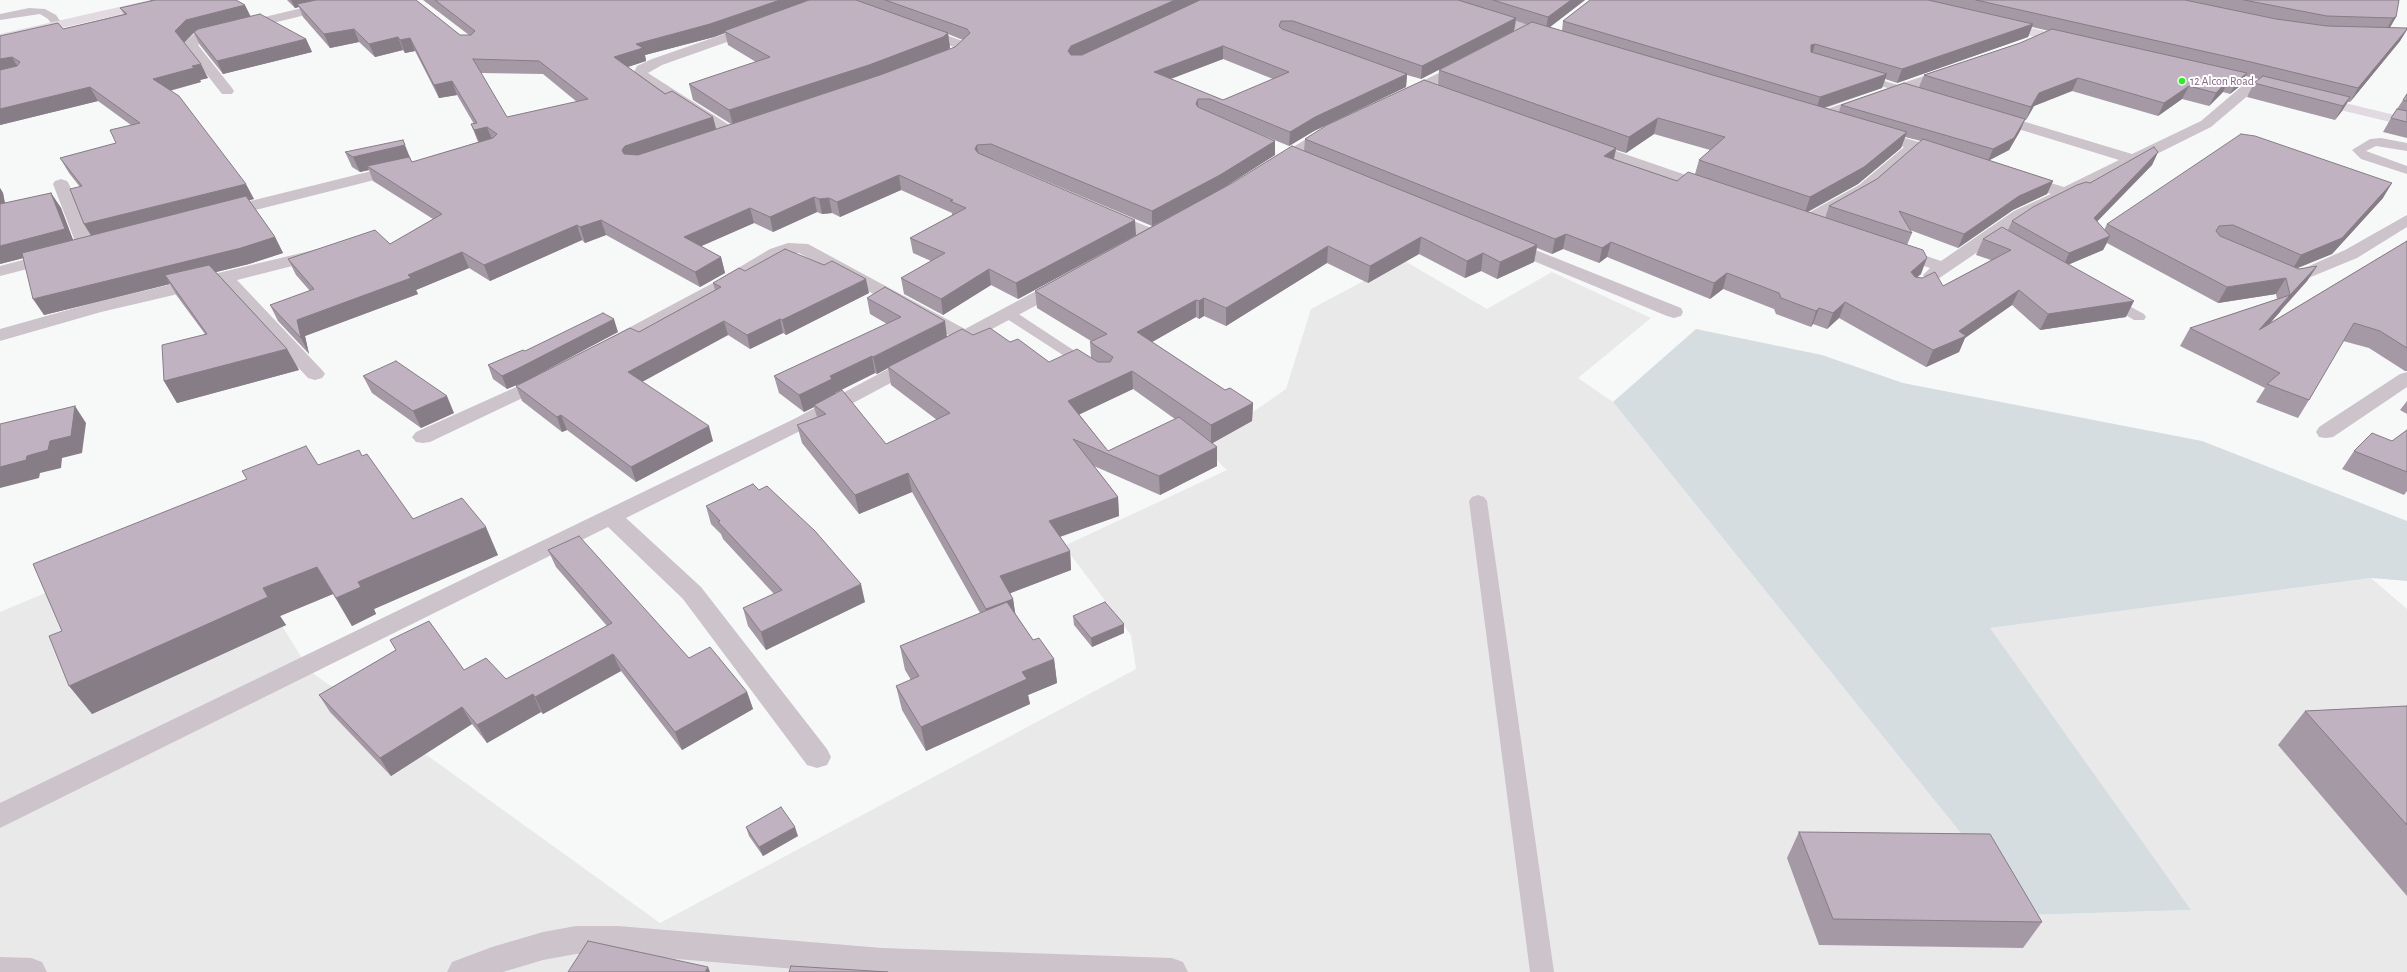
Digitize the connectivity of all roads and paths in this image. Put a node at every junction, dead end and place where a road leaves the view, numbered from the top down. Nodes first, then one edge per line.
1 (129, 0) edge
2 (167, 0) edge
3 (350, 0) edge
4 (1435, 0) edge
5 (0, 17) edge
6 (55, 21) junction
7 (1986, 22) edge
8 (768, 23) edge
9 (909, 26) edge
10 (0, 29) edge
11 (1530, 30) junction
12 (1558, 34) edge
13 (2046, 36) junction
14 (0, 38) edge
15 (2080, 43) edge
16 (1503, 44) edge
17 (2025, 45) edge
18 (1483, 55) edge
19 (928, 64) edge
20 (1966, 66) edge
21 (2199, 71) edge
22 (1848, 73) edge
23 (1401, 79) edge
24 (2253, 84) junction
25 (1423, 86) junction
26 (1901, 89) junction
27 (227, 91) dead end
28 (1443, 93) edge
29 (1923, 96) edge
30 (1389, 102) edge
31 (1803, 113) edge
32 (1983, 114) edge
33 (1817, 117) junction
34 (1348, 122) edge
35 (2407, 122) edge
36 (1840, 124) edge
37 (747, 128) edge
38 (1863, 130) edge
39 (732, 133) junction
40 (718, 138) edge
41 (1573, 141) edge
42 (1915, 146) junction
43 (2407, 147) edge
44 (1282, 151) junction
45 (1957, 158) edge
46 (2134, 160) junction
47 (1311, 163) edge
48 (418, 165) edge
49 (2407, 170) edge
50 (1258, 174) edge
51 (2007, 174) edge
52 (61, 184) dead end
53 (2065, 193) junction
54 (1727, 194) edge
55 (1095, 210) edge
56 (207, 218) edge
57 (2407, 220) edge
58 (1173, 224) edge
59 (1830, 228) edge
60 (1153, 235) junction
61 (1496, 239) edge
62 (1132, 246) edge
63 (1882, 246) edge
64 (334, 250) edge
65 (1943, 267) junction
66 (2269, 269) edge
67 (0, 271) edge
68 (1077, 276) edge
69 (225, 278) junction
70 (1920, 283) edge
71 (2095, 292) edge
72 (1674, 312) dead end
73 (1009, 314) junction
74 (2139, 317) dead end
75 (0, 335) edge
76 (964, 336) junction
77 (595, 354) edge
78 (560, 372) edge
79 (1098, 372) edge
80 (315, 374) dead end
81 (2407, 378) edge
82 (2326, 432) dead end
83 (423, 437) dead end
84 (1478, 501) dead end
85 (612, 518) junction
86 (817, 757) dead end
87 (0, 816) edge
88 (0, 971) edge
89 (31, 972) edge
90 (463, 972) edge
91 (1172, 972) edge
92 (1542, 972) edge

1 - 6 main road
2 - 6 main road
3 - 27 street
4 - 11 street
5 - 6 lane
6 - 10 main road
6 - 14 main road
7 - 13 main road
8 - 39 street
9 - 19 street
11 - 12 street
11 - 16 street
13 - 15 main road
13 - 17 street
18 - 25 street
20 - 26 street
21 - 24 main road
22 - 26 lane
23 - 25 street
24 - 35 main road
24 - 46 street
25 - 28 street
25 - 30 street
26 - 29 street
26 - 33 street
31 - 33 street
32 - 46 street
33 - 36 street
34 - 44 street
37 - 39 street
38 - 42 street
39 - 40 street
41 - 54 street
42 - 45 street
42 - 59 street
43 - 49 lane
44 - 47 street
44 - 50 street
46 - 53 street
48 - 56 street
51 - 53 street
52 - 67 street
53 - 65 street
55 - 60 street
57 - 66 street
58 - 60 street
60 - 62 street
61 - 72 street
63 - 65 street
64 - 69 street
65 - 70 street
68 - 73 street
69 - 75 street
69 - 80 street
71 - 74 lane
73 - 76 street
73 - 79 lane
76 - 77 street
76 - 85 street
78 - 83 street
81 - 82 street
84 - 92 lane
85 - 86 street
85 - 87 street
88 - 89 street
90 - 91 street

